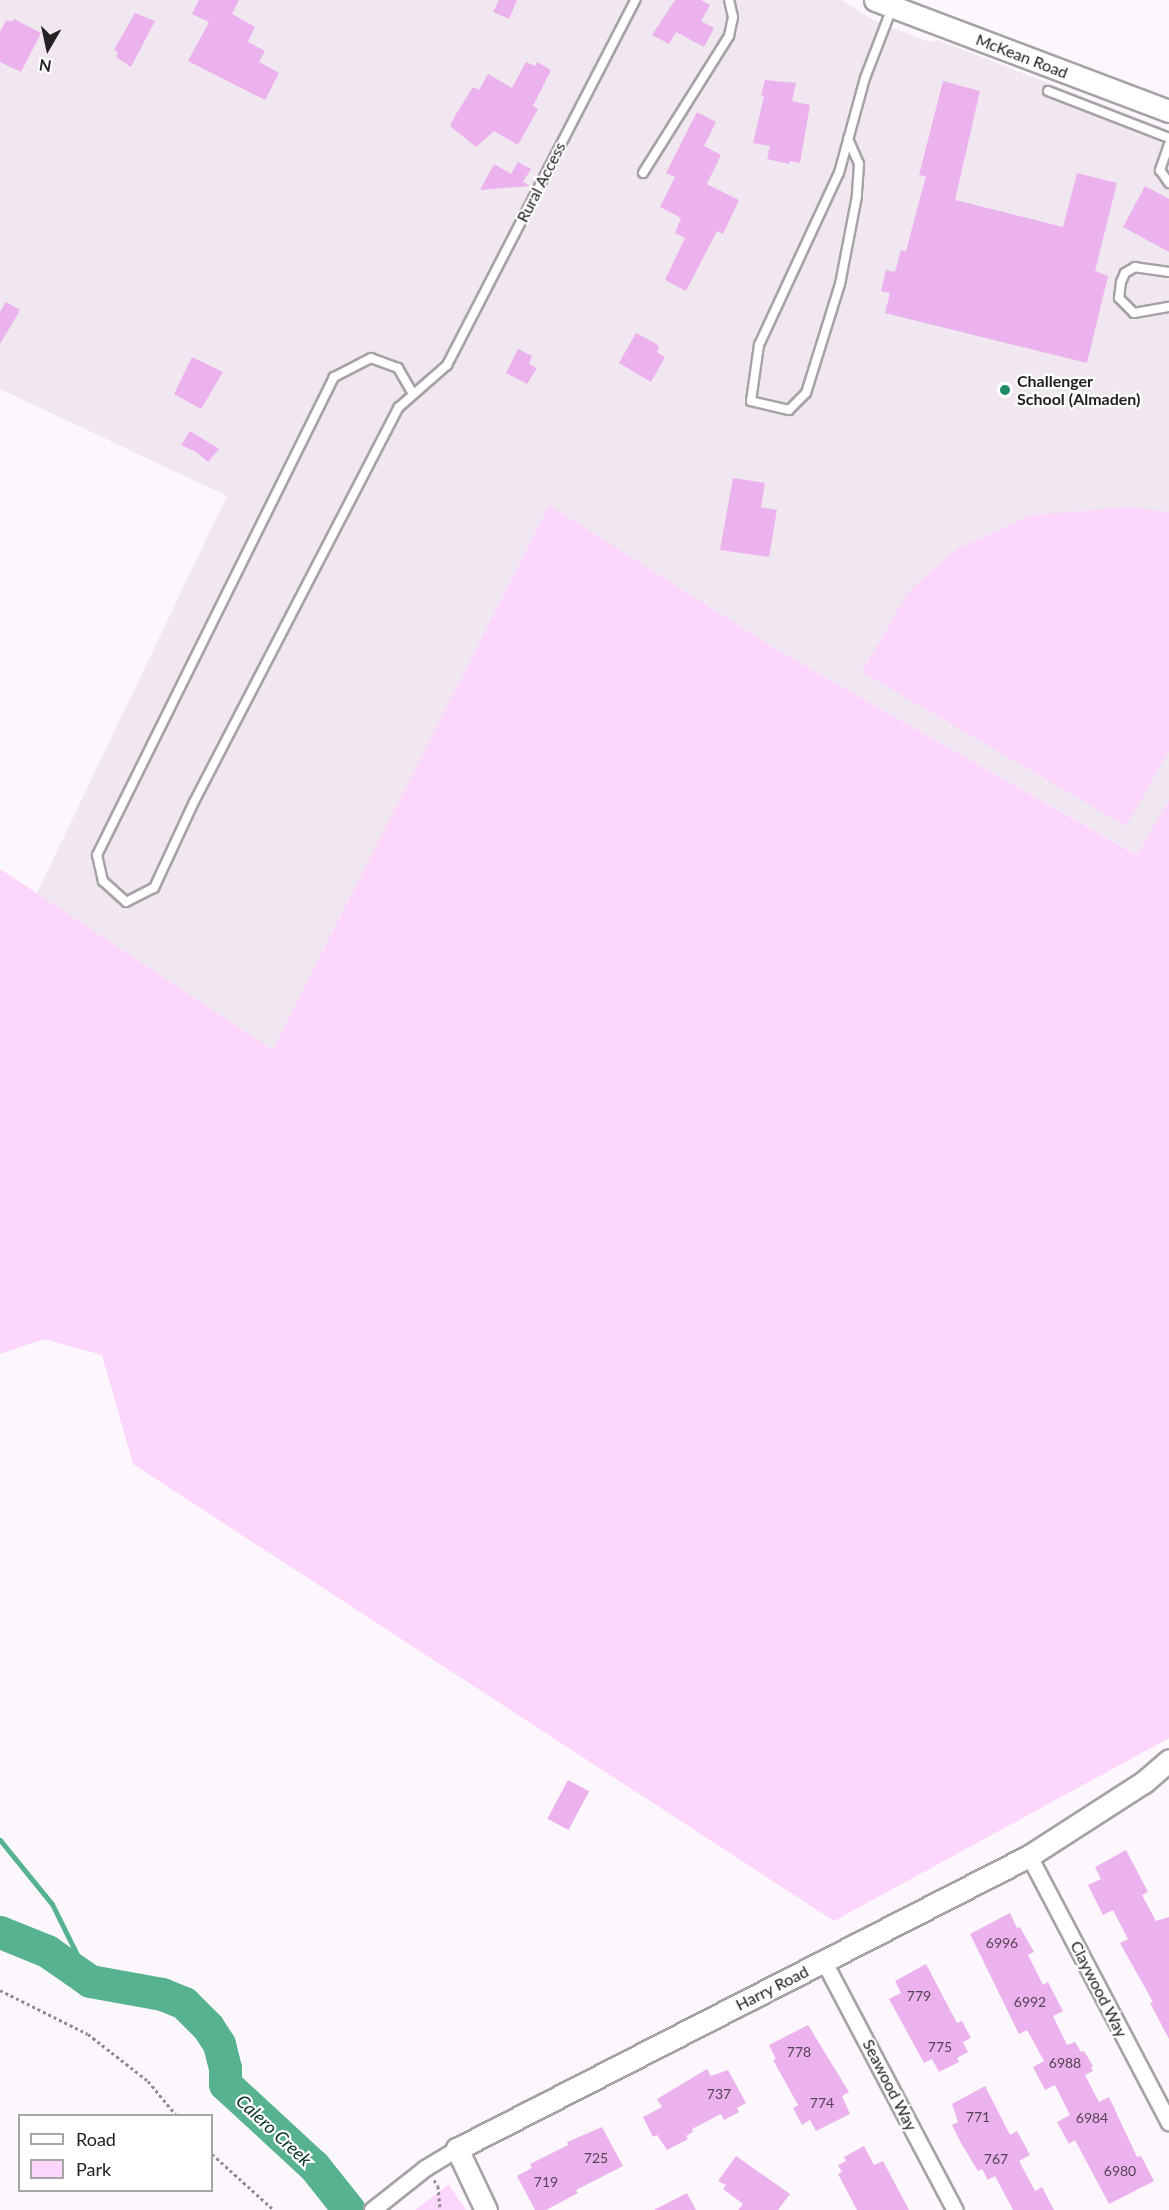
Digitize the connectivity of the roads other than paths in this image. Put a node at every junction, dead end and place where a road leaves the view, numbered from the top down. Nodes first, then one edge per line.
1 (635, 0) edge
2 (729, 0) edge
3 (884, 4) edge
4 (1048, 91) dead end
5 (1169, 111) edge
6 (1169, 138) edge
7 (848, 139) junction
8 (1169, 144) edge
9 (643, 173) dead end
10 (1169, 183) edge
11 (1169, 272) edge
12 (1169, 307) edge
13 (413, 394) junction
14 (1169, 1760) edge
15 (1029, 1856) junction
16 (824, 1962) junction
17 (1169, 2123) edge
18 (457, 2149) junction
19 (372, 2210) edge
20 (486, 2210) edge
21 (955, 2210) edge

1 - 13 lane, Rural Access
2 - 9 lane
3 - 5 street, McKean Road
3 - 7 lane
4 - 6 lane
7 - 7 lane
8 - 10 lane
11 - 12 lane
13 - 13 lane
14 - 15 street, Harry Road
15 - 16 street, Harry Road
15 - 17 street, Claywood Way
16 - 18 street, Harry Road
16 - 21 street, Seawood Way
18 - 19 street, Harry Road
18 - 20 street

